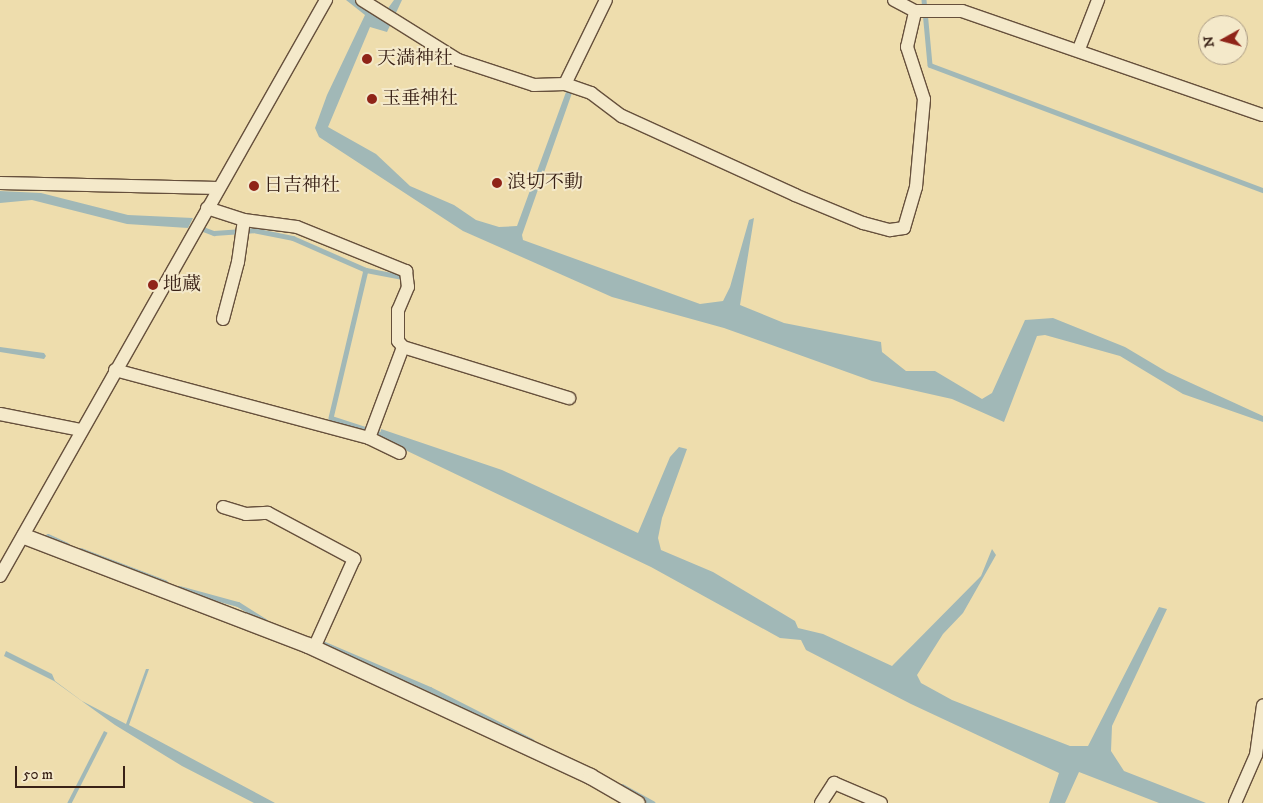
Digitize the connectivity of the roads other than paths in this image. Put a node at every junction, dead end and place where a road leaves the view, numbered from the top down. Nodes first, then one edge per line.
1 (326, 0) edge
2 (362, 0) edge
3 (606, 0) edge
4 (894, 0) edge
5 (1098, 0) edge
6 (915, 10) junction
7 (1079, 48) junction
8 (565, 84) junction
9 (1263, 115) edge
10 (0, 183) edge
11 (218, 188) junction
12 (207, 208) junction
13 (243, 226) junction
14 (223, 319) dead end
15 (403, 347) junction
16 (115, 370) junction
17 (569, 398) dead end
18 (0, 414) edge
19 (81, 430) junction
20 (369, 438) junction
21 (400, 453) dead end
22 (223, 506) dead end
23 (24, 536) junction
24 (0, 576) edge
25 (314, 648) junction
26 (1263, 705) edge
27 (636, 803) edge
28 (821, 803) edge
29 (881, 803) edge
30 (1235, 803) edge

1 - 11 street
2 - 8 street
3 - 8 street
4 - 6 street
5 - 7 street
6 - 7 street
6 - 8 street
7 - 9 street
10 - 11 street
11 - 12 street
12 - 13 street
12 - 16 street
13 - 14 street
13 - 15 street
15 - 17 street
15 - 20 street
16 - 19 street
16 - 20 street
18 - 19 street
19 - 23 street
20 - 21 street
22 - 25 street
23 - 24 street
23 - 25 street
25 - 27 street
26 - 30 street
28 - 29 street

